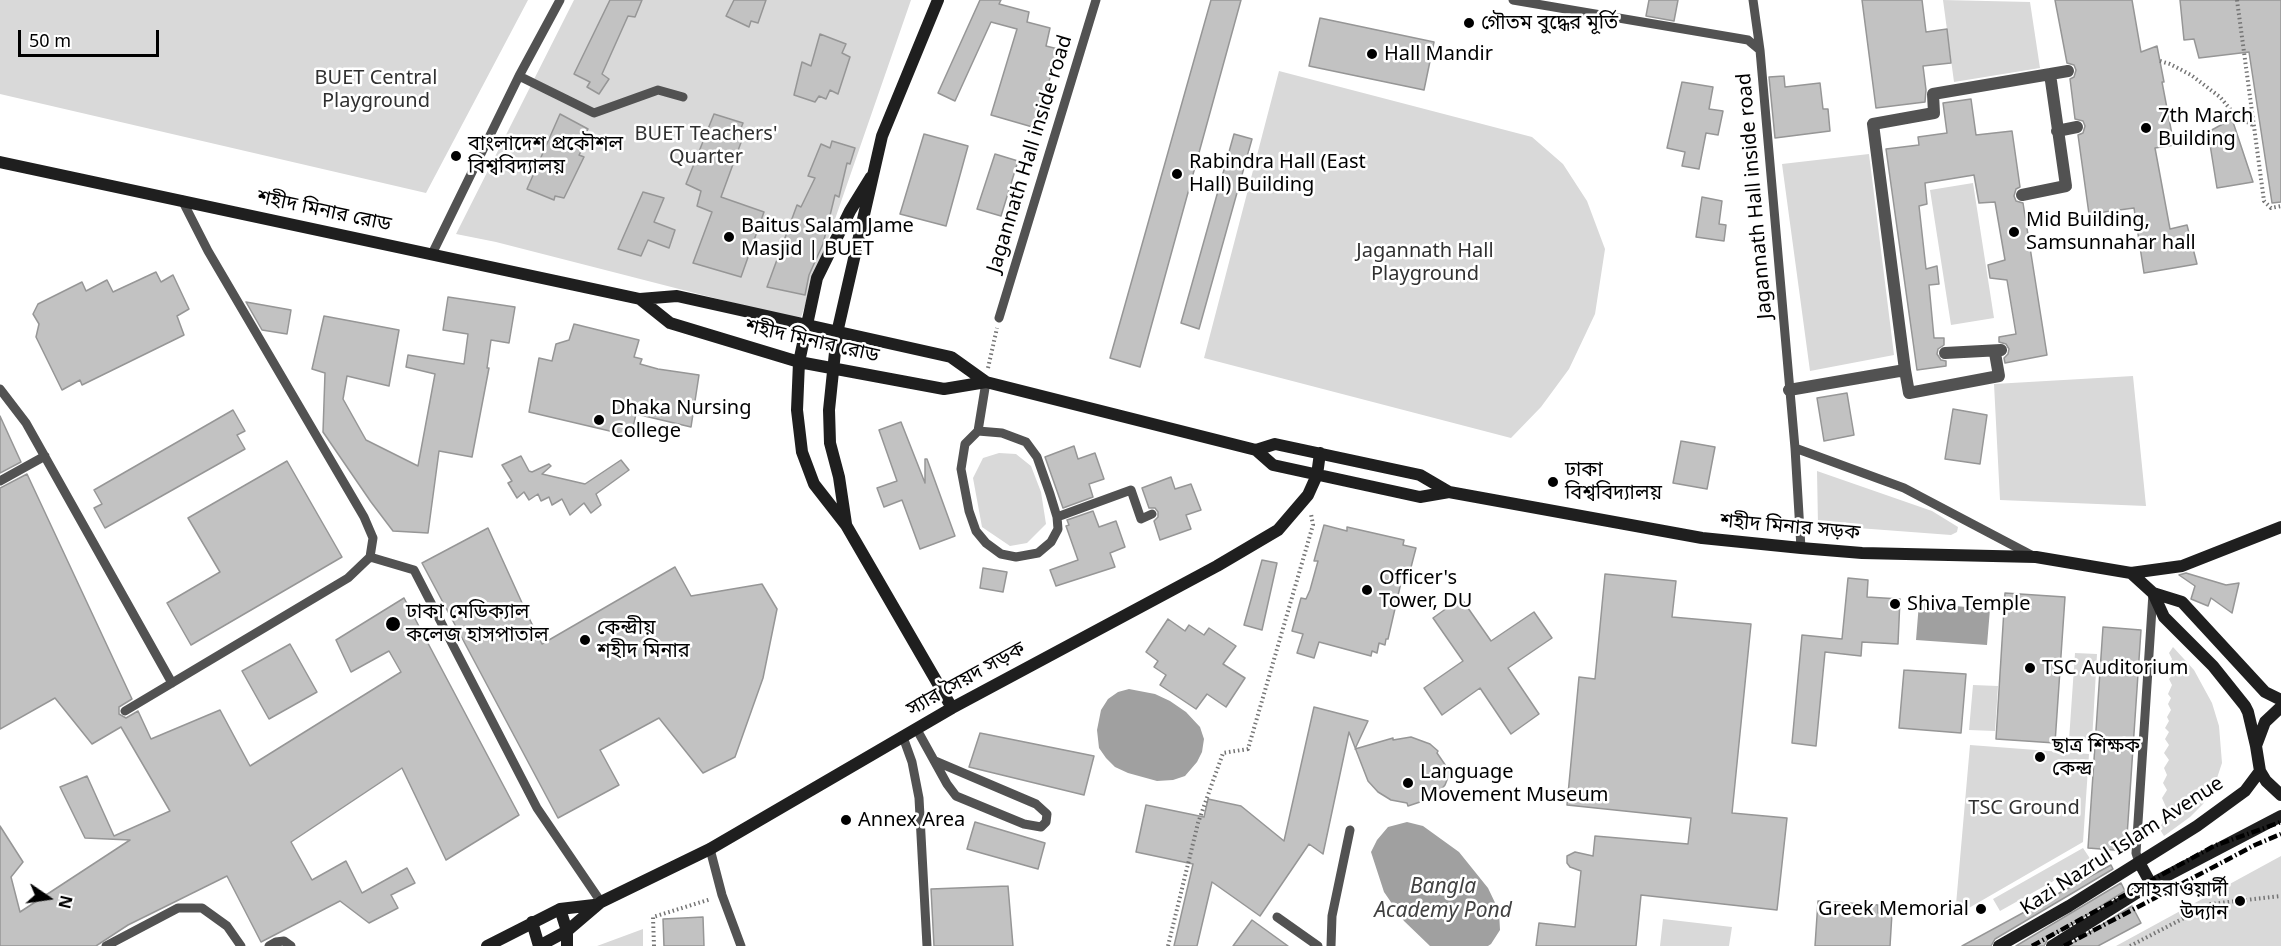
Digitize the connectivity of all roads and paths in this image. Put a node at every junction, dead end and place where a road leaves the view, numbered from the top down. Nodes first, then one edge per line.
1 (560, 0) edge
2 (939, 0) edge
3 (1096, 0) edge
4 (1514, 0) edge
5 (1753, 0) edge
6 (2237, 0) edge
7 (1760, 50) junction
8 (2160, 61) dead end
9 (2068, 71) dead end
10 (2050, 74) junction
11 (519, 76) junction
12 (683, 97) dead end
13 (2255, 126) junction
14 (2077, 128) dead end
15 (2057, 131) junction
16 (0, 162) edge
17 (872, 177) junction
18 (2022, 195) dead end
19 (182, 200) junction
20 (2281, 206) edge
21 (432, 254) junction
22 (640, 298) junction
23 (999, 318) joint
24 (806, 325) junction
25 (837, 333) junction
26 (1945, 353) dead end
27 (1907, 360) junction
28 (799, 362) junction
29 (833, 368) junction
30 (986, 382) junction
31 (0, 389) edge
32 (1789, 390) junction
33 (978, 431) junction
34 (1795, 448) junction
35 (1256, 450) junction
36 (1320, 453) junction
37 (45, 456) junction
38 (1317, 475) junction
39 (0, 481) edge
40 (1449, 492) junction
41 (1308, 495) junction
42 (1152, 514) dead end
43 (1057, 517) junction
44 (846, 525) junction
45 (2281, 527) edge
46 (1801, 549) junction
47 (370, 557) junction
48 (2036, 557) junction
49 (2131, 573) junction
50 (2153, 593) junction
51 (172, 683) junction
52 (2281, 700) edge
53 (2281, 707) edge
54 (952, 708) junction
55 (125, 711) dead end
56 (916, 728) junction
57 (903, 737) junction
58 (2256, 746) junction
59 (935, 761) junction
60 (2260, 771) junction
61 (2281, 795) edge
62 (2281, 816) edge
63 (1350, 830) dead end
64 (710, 849) junction
65 (2139, 862) junction
66 (2151, 884) junction
67 (722, 896) junction
68 (2281, 896) edge
69 (597, 904) junction
70 (560, 909) junction
71 (1277, 917) dead end
72 (532, 922) junction
73 (567, 931) junction
74 (106, 946) edge
75 (241, 946) edge
76 (269, 946) edge
77 (291, 946) edge
78 (487, 946) edge
79 (539, 946) edge
80 (567, 946) edge
81 (654, 946) edge
82 (741, 946) edge
83 (927, 946) edge
84 (1168, 946) edge
85 (1318, 946) edge
86 (1331, 946) edge
87 (1999, 946) edge
88 (2052, 946) edge
89 (2130, 946) edge

1 - 11 lane
2 - 17 main road
3 - 23 lane, Jagannath Hall inside road
4 - 7 lane, Jagannath Hall inside road
5 - 7 lane
6 - 13 path
7 - 32 lane, Jagannath Hall inside road
8 - 13 path
9 - 10 street
10 - 15 street
10 - 27 street
11 - 12 lane
11 - 21 lane
13 - 20 path
14 - 15 street
15 - 18 street
16 - 19 main road, শহীদ মিনার রোড
17 - 24 main road
17 - 25 main road
19 - 21 main road, শহীদ মিনার রোড
19 - 47 lane
21 - 22 main road, শহীদ মিনার রোড
22 - 24 main road, শহীদ মিনার রোড
22 - 28 main road, শহীদ মিনার রোড
23 - 30 path
24 - 25 main road, শহীদ মিনার রোড
24 - 28 main road
25 - 29 main road
25 - 30 main road, শহীদ মিনার রোড
26 - 27 street
27 - 32 street
28 - 29 main road, শহীদ মিনার রোড
28 - 44 main road
29 - 30 main road, শহীদ মিনার রোড
29 - 44 main road
30 - 33 lane
30 - 35 main road, শহীদ মিনার রোড
31 - 37 lane
32 - 34 lane, Jagannath Hall inside road
33 - 43 lane
33 - 43 lane
34 - 46 lane, Jagannath Hall inside road
34 - 48 lane
35 - 36 main road, শহীদ মিনার রোড
35 - 38 main road, শহীদ মিনার রোড
36 - 38 main road, স্যার সৈয়দ সড়ক
36 - 40 main road, শহীদ মিনার সড়ক
37 - 39 lane
37 - 51 lane
38 - 40 main road, শহীদ মিনার সড়ক
38 - 41 main road, স্যার সৈয়দ সড়ক
40 - 46 main road, শহীদ মিনার সড়ক
41 - 54 main road, স্যার সৈয়দ সড়ক
41 - 84 path
42 - 43 lane
44 - 54 main road
45 - 49 main road, শহীদ মিনার সড়ক
46 - 48 main road, শহীদ মিনার সড়ক
47 - 51 lane
47 - 69 lane
48 - 49 main road, শহীদ মিনার সড়ক
49 - 50 main road
50 - 52 main road
50 - 58 main road
50 - 65 lane
51 - 55 lane
53 - 58 main road
54 - 56 main road, স্যার সৈয়দ সড়ক
56 - 57 main road, স্যার সৈয়দ সড়ক
56 - 59 lane
57 - 64 main road, স্যার সৈয়দ সড়ক
57 - 83 lane
58 - 60 main road
59 - 59 lane
60 - 61 main road
60 - 65 main road, Kazi Nazrul Islam Avenue
62 - 66 main road
63 - 86 lane
64 - 67 lane
64 - 69 main road, স্যার সৈয়দ সড়ক
65 - 66 main road
65 - 87 main road, Kazi Nazrul Islam Avenue
66 - 88 main road
67 - 81 path
67 - 82 lane
68 - 89 path
69 - 70 main road, স্যার সৈয়দ সড়ক
69 - 73 main road, স্যার সৈয়দ সড়ক
70 - 72 main road, স্যার সৈয়দ সড়ক
70 - 73 main road
71 - 85 lane
72 - 78 main road, স্যার সৈয়দ সড়ক
72 - 79 main road
73 - 79 main road, স্যার সৈয়দ সড়ক
73 - 80 main road
74 - 75 lane
76 - 77 lane

